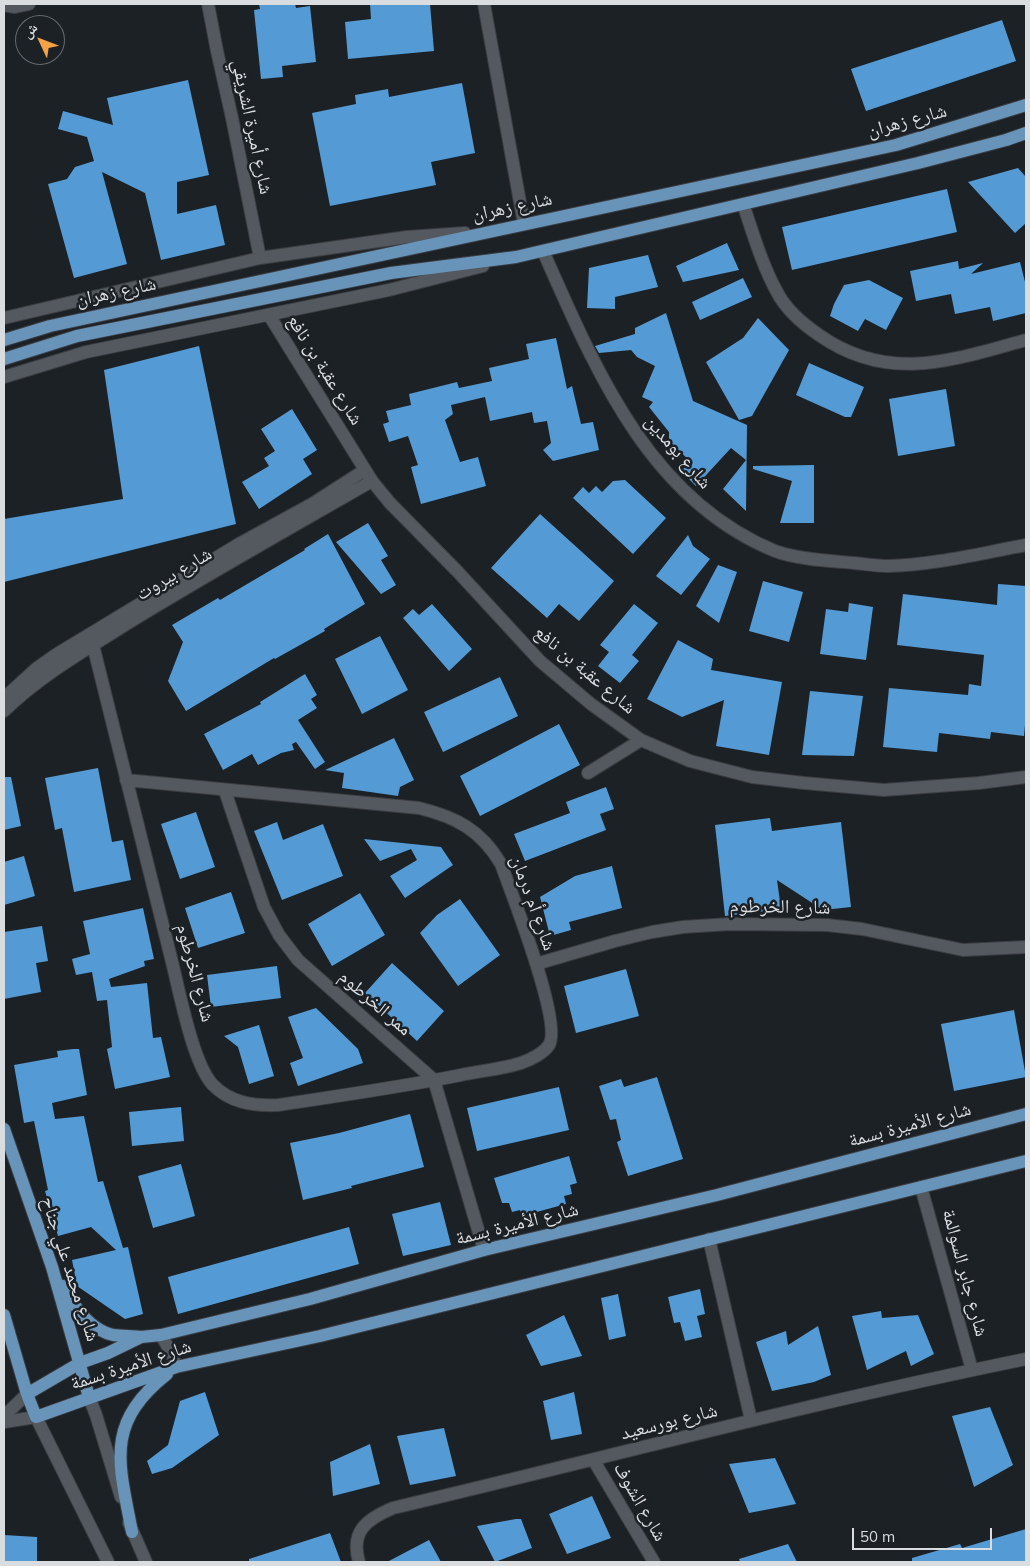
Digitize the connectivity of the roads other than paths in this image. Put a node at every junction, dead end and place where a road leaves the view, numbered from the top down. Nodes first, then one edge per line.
1 (29, 4) edge
2 (208, 4) edge
3 (484, 4) edge
4 (4, 5) edge
5 (1026, 105) edge
6 (1026, 133) edge
7 (743, 204) junction
8 (524, 224) junction
9 (485, 232) junction
10 (543, 251) junction
11 (516, 257) junction
12 (260, 258) junction
13 (269, 315) junction
14 (4, 318) edge
15 (4, 340) edge
16 (1026, 340) edge
17 (4, 359) edge
18 (4, 377) edge
19 (369, 476) junction
20 (1026, 545) edge
21 (190, 580) junction
22 (93, 645) junction
23 (39, 673) junction
24 (4, 698) edge
25 (4, 711) edge
26 (641, 740) junction
27 (588, 773) dead end
28 (1026, 777) edge
29 (126, 780) junction
30 (225, 791) junction
31 (1026, 947) edge
32 (536, 964) junction
33 (434, 1080) junction
34 (1026, 1114) edge
35 (4, 1129) edge
36 (1026, 1161) edge
37 (921, 1187) junction
38 (709, 1239) junction
39 (484, 1250) junction
40 (52, 1267) junction
41 (4, 1315) edge
42 (161, 1335) junction
43 (141, 1337) junction
44 (1026, 1359) edge
45 (80, 1363) junction
46 (176, 1367) junction
47 (972, 1370) junction
48 (27, 1394) junction
49 (89, 1397) junction
50 (4, 1416) edge
51 (36, 1417) junction
52 (751, 1420) junction
53 (4, 1422) edge
54 (594, 1460) junction
55 (132, 1532) junction
56 (108, 1562) edge
57 (146, 1562) edge
58 (359, 1562) edge
59 (654, 1562) edge

1 - 4 street
2 - 12 street, شارع أميرة الشريقي
3 - 8 street
5 - 8 main road, شارع زهران
6 - 7 main road, شارع زهران
7 - 10 main road, شارع زهران
7 - 16 street
8 - 9 main road, شارع زهران
9 - 12 street
9 - 15 main road, شارع زهران
10 - 11 main road, شارع زهران
10 - 20 street, شارع بومدين
11 - 13 street
11 - 17 main road, شارع زهران
12 - 14 street
13 - 18 street
13 - 19 street, شارع عقبة بن نافع
19 - 21 street, شارع بيروت
19 - 26 street, شارع عقبة بن نافع
21 - 22 street, شارع بيروت
21 - 23 street, شارع بيروت
22 - 23 street, شارع بيروت
22 - 29 street, شارع الخرطوم
23 - 24 street, شارع بيروت
23 - 25 street, شارع بيروت
26 - 27 street
26 - 28 street, شارع عقبة بن نافع
29 - 30 street, شارع أم درمان
29 - 33 street, شارع الخرطوم
30 - 32 street, شارع أم درمان
30 - 33 street, ممر الخرطوم
31 - 32 street, شارع الخرطوم
32 - 33 street, شارع أم درمان
33 - 39 street
34 - 39 main road, شارع الأميرة بسمة
35 - 40 main road, شارع محمد علي جناح
36 - 37 main road, شارع الأميرة بسمة
37 - 38 main road, شارع الأميرة بسمة
37 - 47 street, شارع جابر السوالمة
38 - 46 main road, شارع الأميرة بسمة
38 - 52 street
39 - 42 main road, شارع الأميرة بسمة
40 - 43 main road
40 - 45 main road, شارع محمد علي جناح
41 - 48 main road
42 - 43 main road, شارع الأميرة بسمة
42 - 46 street
43 - 45 main road, شارع الأميرة بسمة
44 - 47 street, شارع بورسعيد
45 - 48 main road, شارع الأميرة بسمة
45 - 49 main road, شارع محمد علي جناح
46 - 49 main road, شارع الأميرة بسمة
46 - 55 main road
47 - 52 street, شارع بورسعيد
48 - 50 street
48 - 51 main road
49 - 51 main road, شارع الأميرة بسمة
49 - 55 street, شارع محمد علي جناح
51 - 53 street
51 - 56 street
52 - 54 street, شارع بورسعيد
54 - 58 street, شارع بورسعيد
54 - 59 street, شارع الشوف
55 - 57 street, شارع محمد علي جناح

